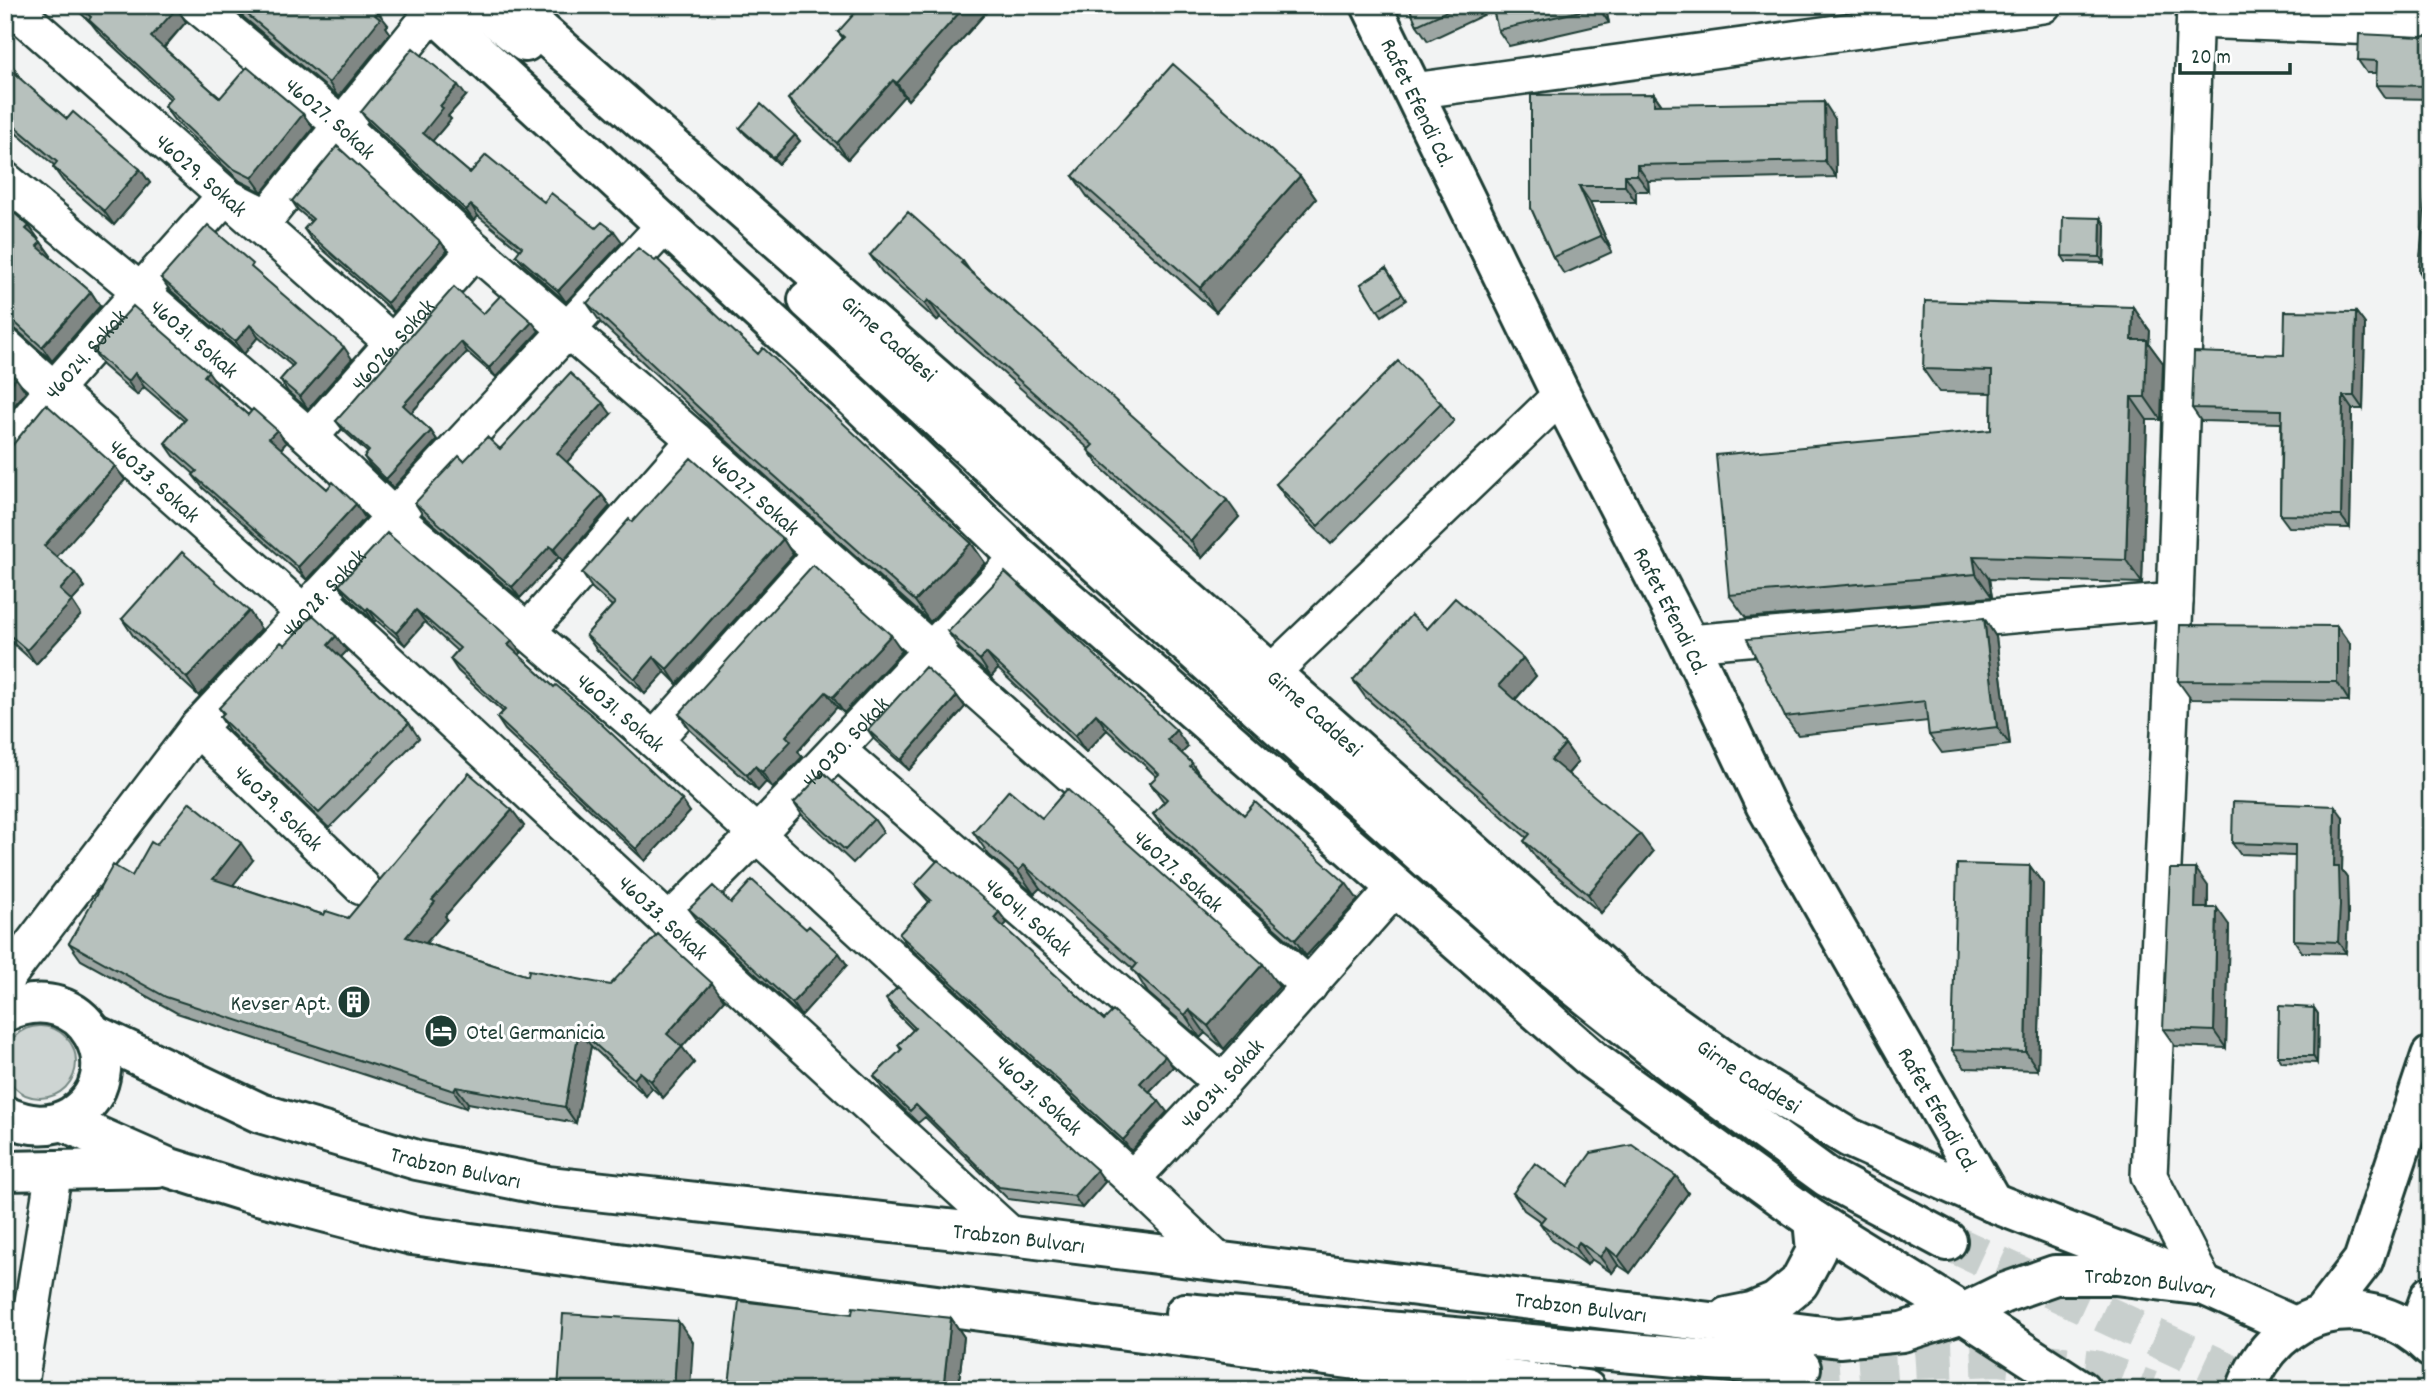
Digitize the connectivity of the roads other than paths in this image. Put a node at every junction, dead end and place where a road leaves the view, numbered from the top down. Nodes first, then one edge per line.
1 (10, 5) edge
2 (197, 5) edge
3 (479, 5) edge
4 (511, 5) edge
5 (1371, 5) edge
6 (2043, 5) edge
7 (429, 9) edge
8 (2195, 13) edge
9 (2431, 29) edge
10 (1413, 91) junction
11 (341, 125) junction
12 (5, 180) edge
13 (225, 196) junction
14 (666, 224) junction
15 (475, 250) junction
16 (140, 291) junction
17 (568, 329) junction
18 (393, 343) junction
19 (5, 346) edge
20 (54, 389) junction
21 (1561, 395) junction
22 (310, 437) junction
23 (695, 440) junction
24 (5, 448) edge
25 (393, 516) junction
26 (821, 554) junction
27 (1019, 557) junction
28 (2175, 601) junction
29 (311, 605) junction
30 (527, 631) junction
31 (1689, 643) junction
32 (929, 650) junction
33 (1271, 673) junction
34 (197, 728) junction
35 (654, 740) junction
36 (837, 750) junction
37 (758, 833) junction
38 (362, 887) dead end
39 (1395, 888) junction
40 (669, 922) junction
41 (5, 980) edge
42 (1309, 986) junction
43 (5, 989) edge
44 (43, 1002) junction
45 (5, 1012) edge
46 (93, 1034) junction
47 (2431, 1056) edge
48 (1222, 1083) junction
49 (5, 1116) edge
50 (63, 1121) junction
51 (167, 1167) junction
52 (54, 1170) junction
53 (5, 1171) edge
54 (1132, 1178) junction
55 (1993, 1202) junction
56 (1812, 1220) junction
57 (1012, 1236) junction
58 (1947, 1241) tunnel mouth
59 (1219, 1262) junction
60 (691, 1273) junction
61 (2205, 1286) junction
62 (2431, 1295) edge
63 (1963, 1313) junction
64 (2308, 1320) junction
65 (1709, 1321) junction
66 (2424, 1341) edge
67 (1801, 1368) tunnel mouth
68 (1510, 1385) edge
69 (19, 1390) edge
70 (1586, 1390) edge
71 (2081, 1390) edge
72 (2246, 1390) edge

1 - 13 street, 46029. Sokak
2 - 11 street, 46027. Sokak
3 - 58 main road, Girne Caddesi
4 - 33 main road, Girne Caddesi
5 - 10 main road, Rafet Efendi Cd.
6 - 10 street
7 - 11 street
7 - 14 main road
8 - 9 street
8 - 28 street
10 - 21 main road, Rafet Efendi Cd.
11 - 13 street
11 - 15 street, 46027. Sokak
12 - 16 street, 46031. Sokak
13 - 16 street, 46024. Sokak
13 - 18 street, 46029. Sokak
14 - 17 street, 46028. Sokak
14 - 27 main road
15 - 17 street, 46027. Sokak
15 - 18 street, 46026. Sokak
16 - 20 street, 46024. Sokak
16 - 22 street, 46031. Sokak
17 - 23 street, 46027. Sokak
17 - 25 street, 46028. Sokak
18 - 22 street, 46026. Sokak
19 - 20 street, 46033. Sokak
20 - 24 street, 46024. Sokak
20 - 29 street, 46033. Sokak
21 - 31 main road, Rafet Efendi Cd.
21 - 33 street
22 - 25 street, 46031. Sokak
23 - 26 street, 46027. Sokak
23 - 30 street
25 - 29 street, 46028. Sokak
25 - 30 street, 46031. Sokak
26 - 32 street, 46027. Sokak
26 - 35 street
27 - 32 street, 46030. Sokak
27 - 39 main road
28 - 31 street
28 - 61 street
29 - 34 street, 46028. Sokak
29 - 40 street, 46033. Sokak
30 - 35 street, 46031. Sokak
31 - 55 main road, Rafet Efendi Cd.
32 - 36 street, 46030. Sokak
32 - 42 street, 46027. Sokak
33 - 55 main road, Girne Caddesi
34 - 38 street, 46039. Sokak
34 - 41 street, 46028. Sokak
35 - 37 street, 46031. Sokak
36 - 37 street, 46030. Sokak
36 - 48 street, 46041. Sokak
37 - 40 street, 46030. Sokak
37 - 54 street, 46031. Sokak
39 - 42 street, 46034. Sokak
39 - 56 main road
40 - 57 street, 46033. Sokak
42 - 48 street, 46034. Sokak
43 - 44 main road, Trabzon Bulvarı
44 - 45 main road
44 - 46 main road, Trabzon Bulvarı
46 - 50 main road
46 - 57 main road, Trabzon Bulvarı
47 - 64 main road
48 - 54 street, 46034. Sokak
49 - 50 main road
50 - 51 main road
51 - 52 main road
51 - 60 main road
52 - 53 main road
52 - 69 street
54 - 59 street, 46031. Sokak
55 - 61 main road, Girne Caddesi
56 - 63 main road
56 - 65 main road
57 - 59 main road, Trabzon Bulvarı
59 - 65 main road, Trabzon Bulvarı
60 - 67 main road
60 - 68 main road
61 - 63 main road, Trabzon Bulvarı
61 - 64 main road, Trabzon Bulvarı
62 - 66 main road
63 - 65 main road, Trabzon Bulvarı
63 - 71 main road
64 - 66 main road
64 - 72 main road
68 - 70 main road

